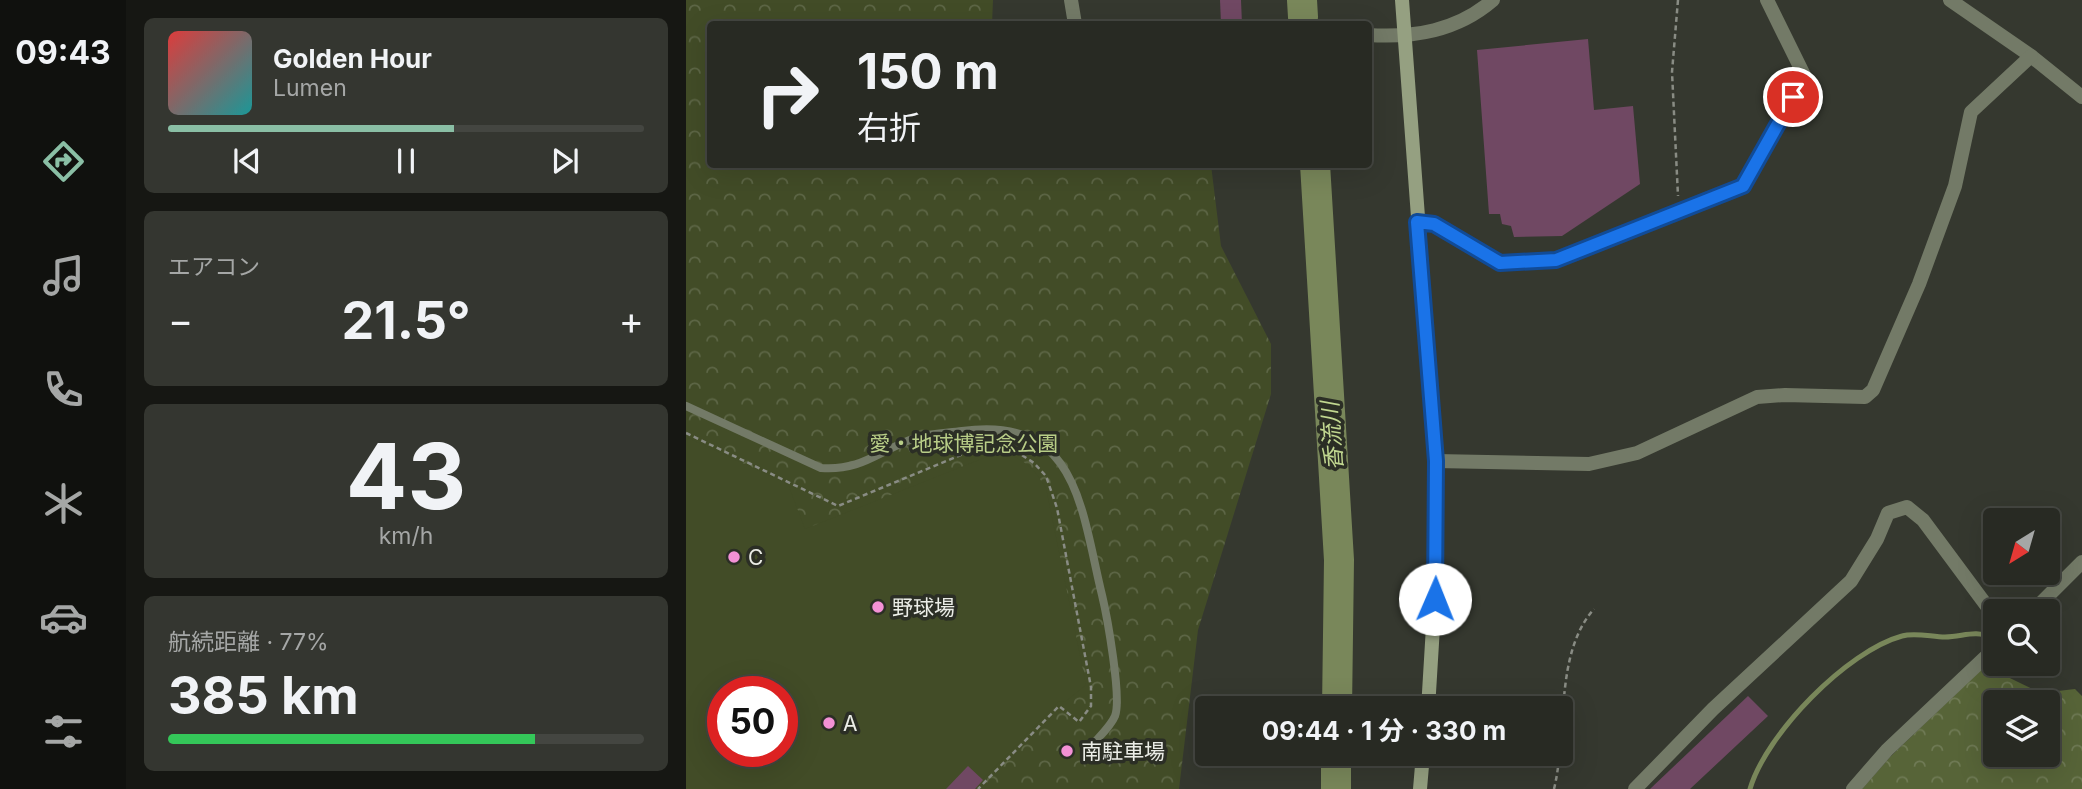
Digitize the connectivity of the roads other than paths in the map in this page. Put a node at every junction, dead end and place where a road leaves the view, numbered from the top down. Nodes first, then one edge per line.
1 (1071, 0) edge
2 (1402, 0) edge
3 (1493, 0) edge
4 (1767, 0) edge
5 (1950, 0) edge
6 (1074, 21) edge
7 (1372, 35) edge
8 (1405, 38) junction
9 (2031, 56) junction
10 (2082, 97) edge
11 (1417, 222) junction
12 (686, 406) edge
13 (1436, 461) junction
14 (2082, 562) edge
15 (2045, 599) edge
16 (1983, 601) edge
17 (1983, 659) edge
18 (1429, 696) edge
19 (1092, 745) dead end
20 (1422, 766) edge
21 (1420, 789) edge
22 (1635, 789) edge
23 (1853, 789) edge

1 - 6 street
2 - 8 main road
3 - 8 street
4 - 11 street
5 - 9 street
7 - 8 street
8 - 11 main road
9 - 10 street
9 - 13 street
11 - 13 main road
12 - 19 lane
13 - 18 main road
14 - 15 street
16 - 22 street
17 - 23 street
20 - 21 main road

